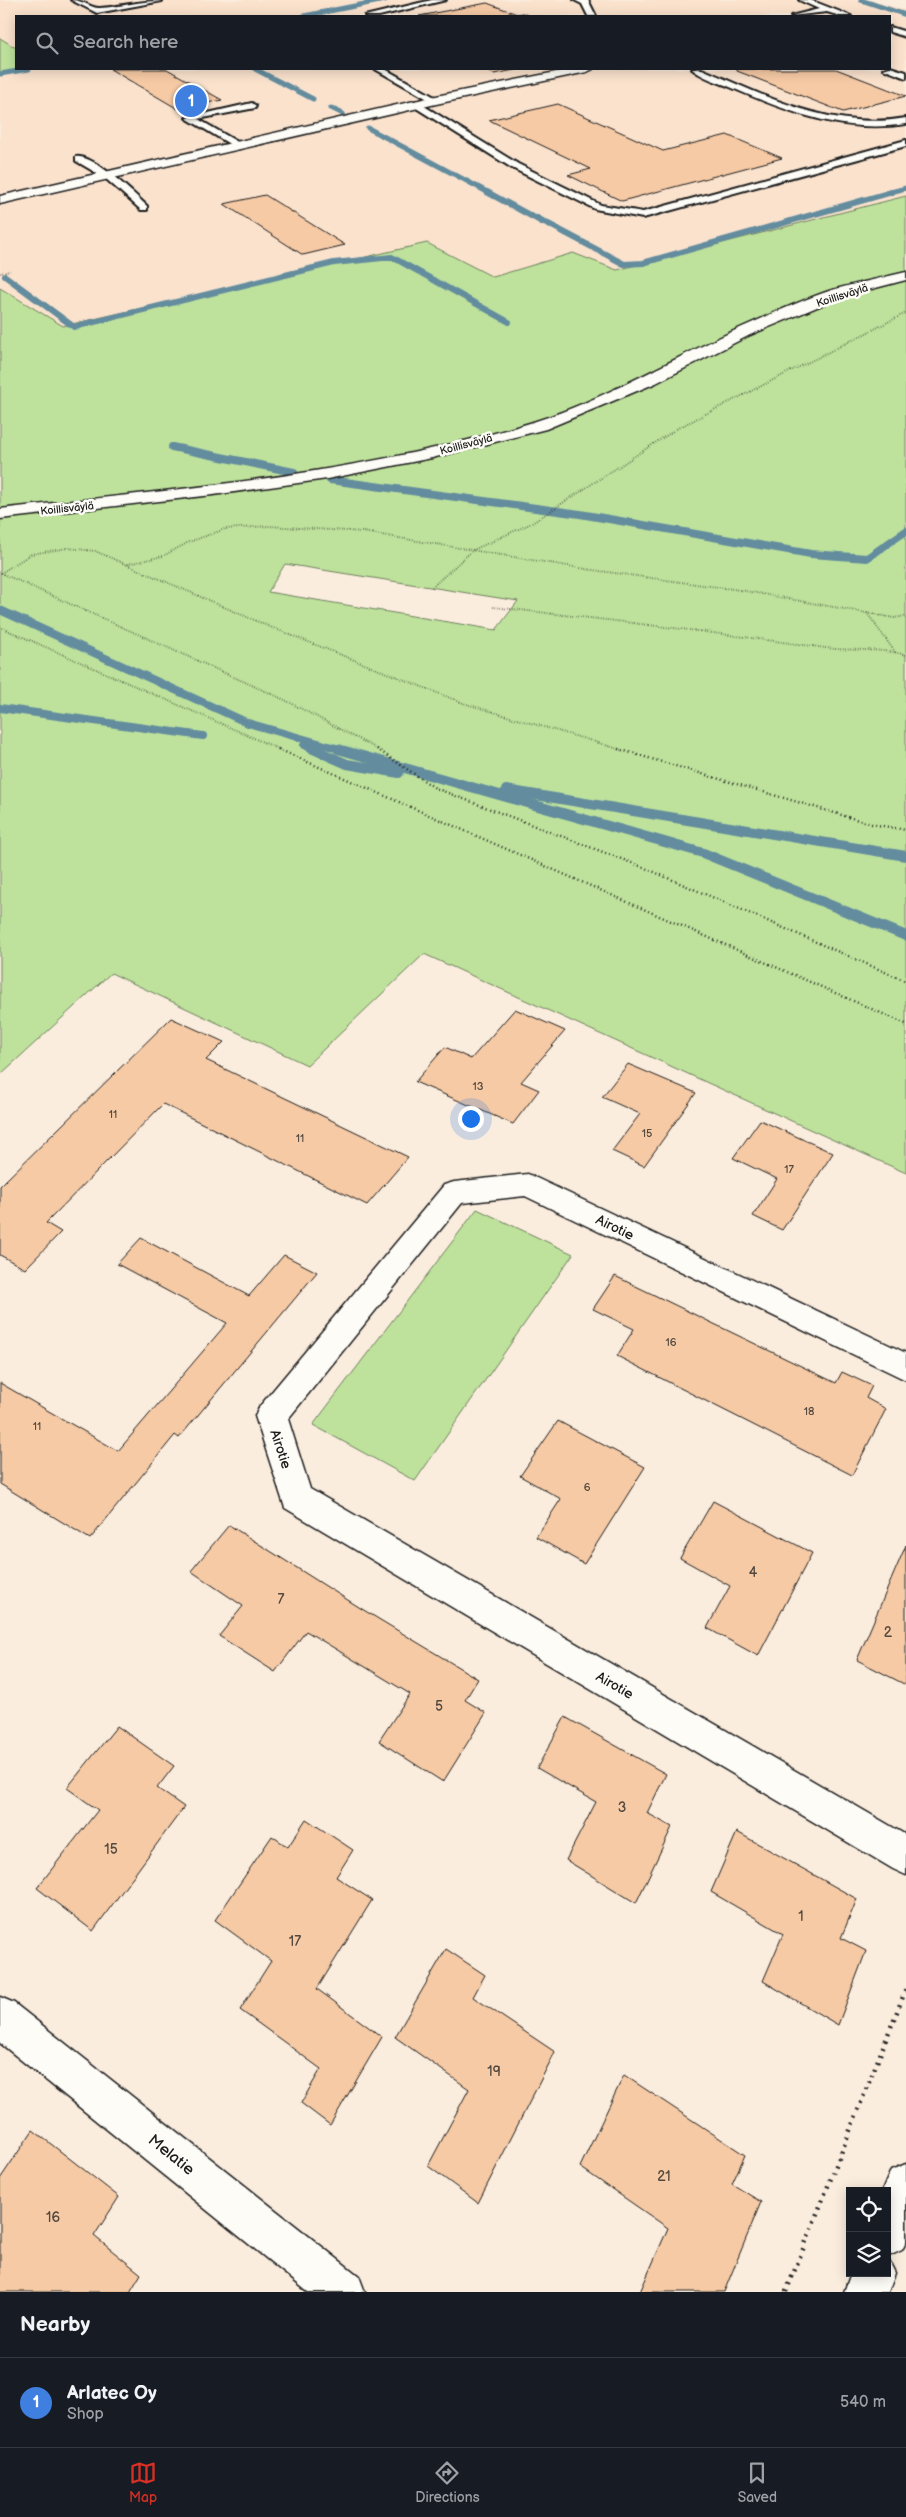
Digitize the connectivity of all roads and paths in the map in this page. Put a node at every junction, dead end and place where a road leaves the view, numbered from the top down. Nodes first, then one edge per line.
1 (75, 0) edge
2 (156, 0) edge
3 (442, 0) edge
4 (803, 0) edge
5 (585, 1) edge
6 (827, 10) junction
7 (374, 15) edge
8 (592, 15) edge
9 (800, 15) edge
10 (844, 15) edge
11 (891, 30) edge
12 (906, 34) edge
13 (382, 70) edge
14 (581, 70) edge
15 (698, 70) edge
16 (890, 70) edge
17 (906, 75) edge
18 (436, 100) junction
19 (416, 104) junction
20 (252, 106) dead end
21 (906, 121) edge
22 (906, 143) edge
23 (238, 146) junction
24 (79, 159) dead end
25 (108, 176) junction
26 (0, 200) edge
27 (144, 208) dead end
28 (10, 271) dead end
29 (0, 273) edge
30 (906, 276) edge
31 (906, 313) edge
32 (0, 514) edge
33 (473, 550) junction
34 (127, 564) junction
35 (0, 574) edge
36 (432, 587) dead end
37 (493, 607) dead end
38 (868, 613) junction
39 (906, 616) edge
40 (0, 627) edge
41 (895, 652) junction
42 (906, 654) edge
43 (906, 830) edge
44 (906, 981) edge
45 (906, 1024) edge
46 (906, 1367) edge
47 (906, 1856) edge
48 (906, 1990) edge
49 (0, 2016) edge
50 (906, 2185) edge
51 (888, 2232) edge
52 (872, 2277) edge
53 (343, 2292) edge
54 (786, 2292) edge
55 (866, 2292) edge

1 - 2 lane
3 - 7 lane
4 - 6 lane
5 - 8 lane
6 - 9 lane
6 - 10 lane
11 - 12 lane
13 - 18 lane
14 - 18 street
15 - 21 lane
16 - 17 lane
18 - 19 street
19 - 22 lane
19 - 23 street
20 - 23 lane
23 - 25 street
24 - 25 lane
25 - 26 street
25 - 27 lane
28 - 29 path
30 - 32 street, Koillisväylä
31 - 33 path
33 - 34 path
33 - 36 path
33 - 38 path
34 - 35 path
34 - 43 path
35 - 44 path
37 - 41 path
38 - 39 path
38 - 41 path
40 - 45 path
41 - 42 path
46 - 47 street, Airotie
48 - 54 path
49 - 53 street, Melatie
50 - 51 street
52 - 55 street

